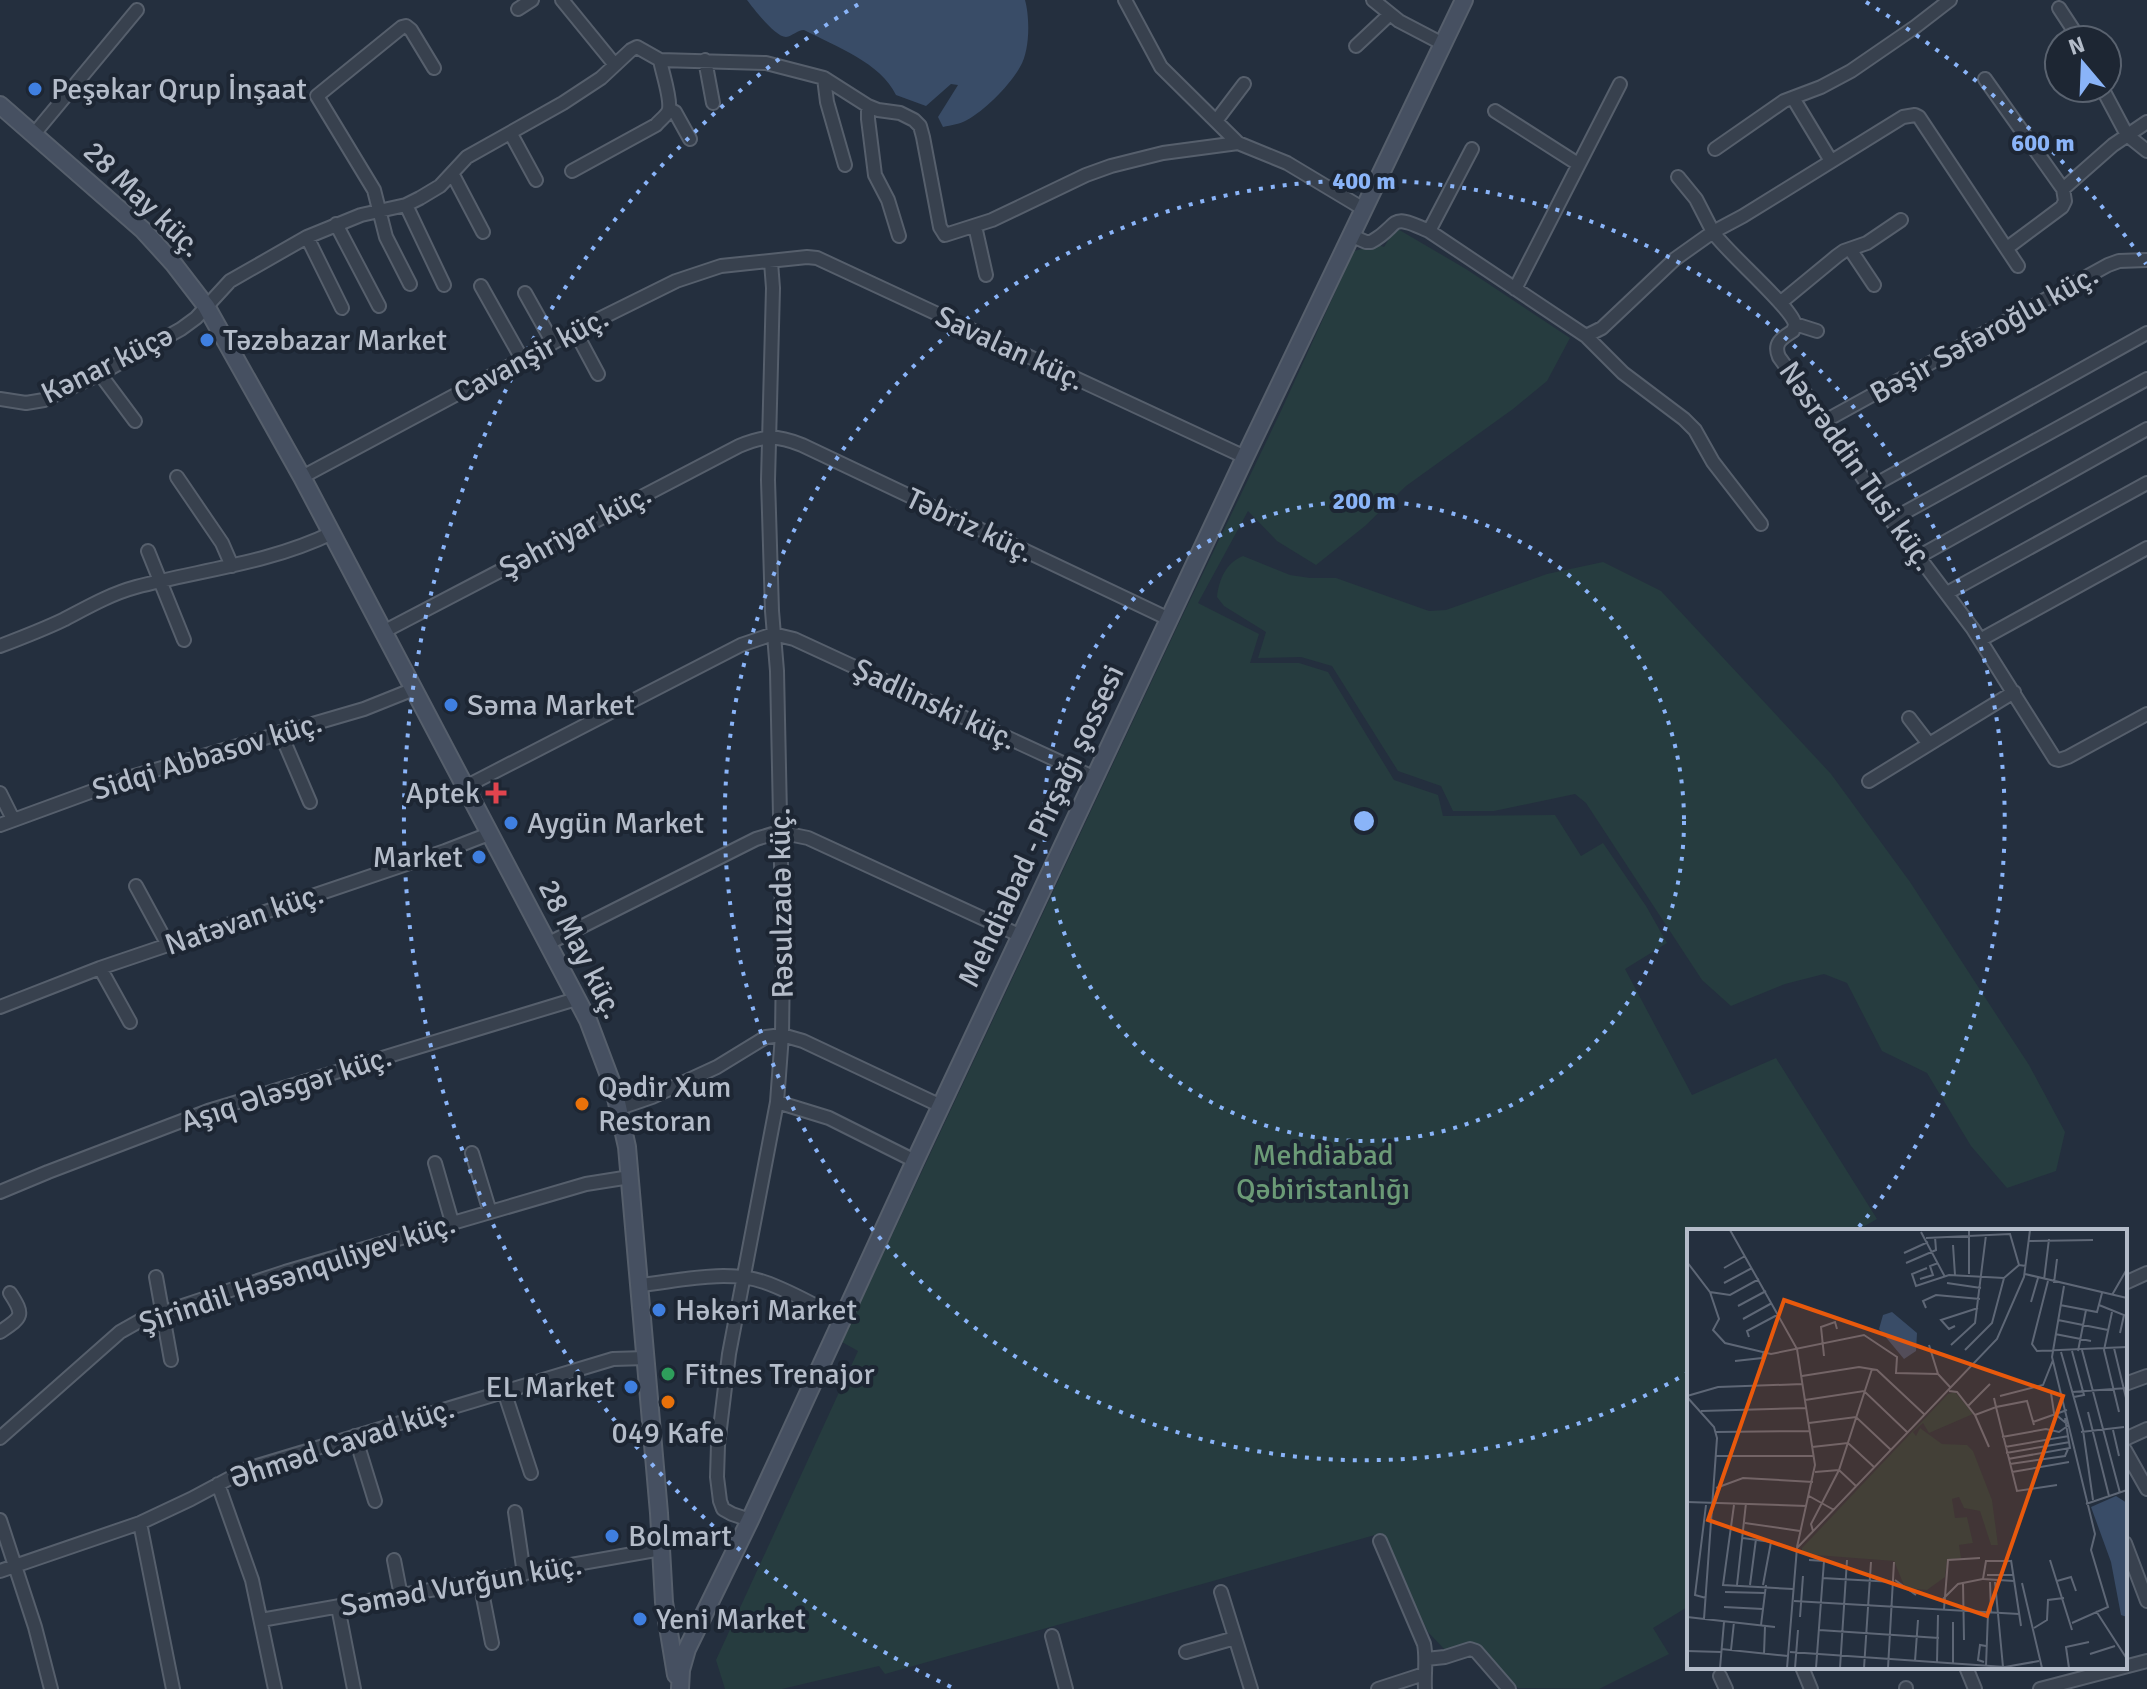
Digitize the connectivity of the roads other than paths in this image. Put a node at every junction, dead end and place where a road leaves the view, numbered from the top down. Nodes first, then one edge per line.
1 (532, 0) edge
2 (562, 0) edge
3 (1125, 0) edge
4 (1373, 0) edge
5 (1464, 0) edge
6 (1950, 0) edge
7 (2059, 8) dead end
8 (518, 9) dead end
9 (137, 10) dead end
10 (1389, 15) junction
11 (2070, 24) edge
12 (1443, 44) junction
13 (1356, 46) dead end
14 (660, 60) junction
15 (705, 60) junction
16 (615, 65) junction
17 (434, 68) dead end
18 (824, 78) junction
19 (1985, 79) dead end
20 (1244, 84) dead end
21 (1620, 84) dead end
22 (1793, 98) junction
23 (713, 103) dead end
24 (2111, 104) edge
25 (0, 106) edge
26 (868, 106) junction
27 (669, 109) junction
28 (1495, 111) dead end
29 (1216, 121) junction
30 (2147, 122) edge
31 (34, 134) junction
32 (511, 134) junction
33 (2127, 135) junction
34 (690, 139) dead end
35 (1238, 143) junction
36 (1472, 149) dead end
37 (1715, 149) dead end
38 (2147, 151) edge
39 (1831, 161) junction
40 (1578, 164) junction
41 (845, 165) dead end
42 (572, 171) dead end
43 (452, 173) junction
44 (1678, 177) dead end
45 (536, 180) dead end
46 (2063, 189) junction
47 (406, 205) junction
48 (1362, 208) junction
49 (380, 210) junction
50 (1901, 220) dead end
51 (336, 224) junction
52 (975, 226) junction
53 (1429, 231) junction
54 (483, 232) dead end
55 (1713, 232) junction
56 (1350, 235) junction
57 (899, 236) dead end
58 (307, 237) junction
59 (2007, 248) junction
60 (1850, 249) junction
61 (2147, 260) edge
62 (771, 262) junction
63 (2018, 266) dead end
64 (986, 275) dead end
65 (410, 284) dead end
66 (444, 285) dead end
67 (1874, 285) dead end
68 (481, 286) dead end
69 (1515, 289) junction
70 (525, 293) dead end
71 (1780, 303) junction
72 (206, 306) junction
73 (379, 306) dead end
74 (342, 308) dead end
75 (1795, 324) junction
76 (575, 331) junction
77 (1817, 331) dead end
78 (2147, 333) edge
79 (1586, 336) junction
80 (553, 343) junction
81 (522, 359) junction
82 (100, 374) junction
83 (598, 374) dead end
84 (2147, 379) edge
85 (0, 399) edge
86 (135, 421) dead end
87 (1825, 421) junction
88 (2147, 429) edge
89 (769, 436) junction
90 (1245, 457) junction
91 (177, 477) dead end
92 (302, 477) junction
93 (2147, 483) edge
94 (1869, 488) junction
95 (1891, 520) junction
96 (1761, 524) dead end
97 (332, 533) junction
98 (2147, 548) edge
99 (148, 551) dead end
100 (1918, 557) junction
101 (232, 566) junction
102 (161, 582) junction
103 (1947, 593) junction
104 (1169, 619) junction
105 (383, 632) junction
106 (773, 634) junction
107 (184, 640) dead end
108 (1980, 640) junction
109 (0, 646) edge
110 (414, 689) junction
111 (2014, 692) junction
112 (2147, 714) edge
113 (1909, 718) dead end
114 (280, 732) junction
115 (1929, 744) junction
116 (1095, 778) junction
117 (1869, 781) dead end
118 (465, 787) junction
119 (0, 793) edge
120 (310, 802) dead end
121 (13, 819) junction
122 (0, 825) edge
123 (779, 832) junction
124 (489, 834) junction
125 (136, 886) dead end
126 (1021, 936) junction
127 (547, 944) junction
128 (168, 945) junction
129 (100, 968) junction
130 (576, 999) junction
131 (0, 1007) edge
132 (130, 1022) dead end
133 (782, 1035) junction
134 (777, 1102) junction
135 (941, 1106) junction
136 (620, 1108) junction
137 (472, 1153) dead end
138 (915, 1161) junction
139 (435, 1163) dead end
140 (630, 1177) junction
141 (0, 1192) edge
142 (490, 1212) junction
143 (452, 1222) junction
144 (2147, 1273) edge
145 (156, 1277) dead end
146 (744, 1278) junction
147 (2127, 1282) edge
148 (640, 1285) junction
149 (10, 1293) dead end
150 (162, 1313) junction
151 (843, 1320) junction
152 (0, 1332) edge
153 (646, 1358) junction
154 (171, 1360) dead end
155 (2147, 1376) edge
156 (2127, 1383) edge
157 (504, 1391) junction
158 (2147, 1429) edge
159 (355, 1436) junction
160 (0, 1438) edge
161 (2127, 1438) edge
162 (2127, 1454) edge
163 (531, 1473) dead end
164 (218, 1484) junction
165 (2147, 1489) edge
166 (375, 1501) dead end
167 (515, 1512) dead end
168 (0, 1520) edge
169 (750, 1520) junction
170 (140, 1523) junction
171 (1380, 1541) dead end
172 (2127, 1548) edge
173 (661, 1549) junction
174 (394, 1560) dead end
175 (16, 1566) junction
176 (0, 1571) edge
177 (524, 1574) junction
178 (480, 1582) junction
179 (1221, 1592) dead end
180 (401, 1596) junction
181 (2147, 1601) edge
182 (338, 1607) junction
183 (666, 1619) junction
184 (261, 1620) junction
185 (700, 1624) junction
186 (1052, 1636) dead end
187 (1235, 1638) junction
188 (492, 1643) dead end
189 (679, 1650) junction
190 (1186, 1652) dead end
191 (1426, 1659) junction
192 (2147, 1661) edge
193 (2127, 1664) edge
194 (1807, 1669) edge
195 (1967, 1669) edge
196 (2099, 1669) edge
197 (2075, 1673) edge
198 (1424, 1674) junction
199 (1720, 1676) dead end
200 (680, 1686) edge
201 (51, 1689) edge
202 (173, 1689) edge
203 (275, 1689) edge
204 (354, 1689) edge
205 (1066, 1689) edge
206 (1251, 1689) edge
207 (1378, 1689) edge
208 (1425, 1689) edge
209 (1509, 1689) edge
210 (1726, 1689) edge
211 (1811, 1689) edge
212 (1975, 1689) edge
213 (2040, 1689) edge

1 - 8 street
2 - 16 street
3 - 29 street
4 - 10 street
5 - 12 main road, Mehdiabad - Pirşağı şossesi
6 - 22 street
7 - 11 street
9 - 31 street
10 - 12 street
10 - 13 street
12 - 48 main road, Mehdiabad - Pirşağı şossesi
14 - 15 street
14 - 16 street, Kənar küçə
14 - 27 street
15 - 18 street
15 - 23 street
16 - 32 street, Kənar küçə
17 - 49 street
18 - 26 street
18 - 41 street
19 - 46 street
20 - 29 street
21 - 40 street
22 - 37 street
22 - 39 street
24 - 33 street
25 - 31 main road, 28 May küç.
26 - 52 street
26 - 57 street
27 - 34 street
27 - 42 street
28 - 40 street
29 - 35 street
30 - 33 street
31 - 72 main road, 28 May küç.
32 - 43 street, Kənar küçə
32 - 45 street
33 - 38 street
33 - 46 street
35 - 48 street
35 - 52 street
36 - 53 street
39 - 55 street
39 - 59 street
40 - 69 street
43 - 47 street, Kənar küçə
43 - 54 street
44 - 55 street, Nəsrəddin Tusi küç.
46 - 59 street
47 - 49 street, Kənar küçə
47 - 66 street
48 - 56 main road, Mehdiabad - Pirşağı şossesi
49 - 51 street, Kənar küçə
49 - 65 street
50 - 60 street
51 - 58 street, Kənar küçə
51 - 73 street
52 - 64 street
53 - 56 street
53 - 69 street
55 - 71 street, Nəsrəddin Tusi küç.
55 - 79 street
56 - 90 main road, Mehdiabad - Pirşağı şossesi
58 - 72 street, Kənar küçə
58 - 74 street
59 - 63 street
60 - 67 street
60 - 71 street
61 - 87 street, Bəşir Səfəroğlu küç.
62 - 76 street, Cavanşir küç.
62 - 89 street, Rəsulzadə küç.
62 - 90 street, Savalan küç.
68 - 81 street
69 - 79 street
70 - 80 street
71 - 75 street, Nəsrəddin Tusi küç.
72 - 82 street, Kənar küçə
72 - 92 main road, 28 May küç.
75 - 77 street
75 - 87 street, Nəsrəddin Tusi küç.
76 - 80 street, Cavanşir küç.
76 - 83 street
78 - 94 street
79 - 96 street
80 - 81 street, Cavanşir küç.
81 - 92 street, Cavanşir küç.
82 - 85 street, Kənar küçə
82 - 86 street
84 - 95 street
87 - 94 street, Nəsrəddin Tusi küç.
88 - 100 street
89 - 104 street, Təbriz küç.
89 - 105 street, Şəhriyar küç.
89 - 106 street, Rəsulzadə küç.
90 - 104 main road, Mehdiabad - Pirşağı şossesi
91 - 101 street
92 - 97 main road, 28 May küç.
93 - 103 street
94 - 95 street, Nəsrəddin Tusi küç.
95 - 100 street, Nəsrəddin Tusi küç.
97 - 101 street
97 - 105 main road, 28 May küç.
98 - 108 street
99 - 102 street
100 - 103 street, Nəsrəddin Tusi küç.
101 - 102 street
102 - 107 street
102 - 109 street
103 - 108 street, Nəsrəddin Tusi küç.
104 - 116 main road, Mehdiabad - Pirşağı şossesi
105 - 110 main road, 28 May küç.
106 - 116 street, Şadlinski küç.
106 - 118 street
106 - 123 street, Rəsulzadə küç.
108 - 111 street, Nəsrəddin Tusi küç.
110 - 114 street, Sidqi Abbasov küç.
110 - 118 main road, 28 May küç.
111 - 112 street, Nəsrəddin Tusi küç.
111 - 115 street
113 - 115 street
114 - 120 street
114 - 121 street, Sidqi Abbasov küç.
115 - 117 street
116 - 126 main road, Mehdiabad - Pirşağı şossesi
118 - 124 main road, 28 May küç.
119 - 121 street
121 - 122 street, Sidqi Abbasov küç.
123 - 126 street
123 - 127 street
123 - 133 street, Rəsulzadə küç.
124 - 127 main road, 28 May küç.
124 - 128 street, Natəvan küç.
125 - 128 street
126 - 135 main road, Mehdiabad - Pirşağı şossesi
127 - 130 main road, 28 May küç.
128 - 129 street, Natəvan küç.
129 - 131 street, Natəvan küç.
129 - 132 street
130 - 136 main road, 28 May küç.
130 - 141 street, Aşıq Ələsgər küç.
133 - 134 street, Rəsulzadə küç.
133 - 135 street
133 - 136 street
134 - 138 street
134 - 146 street, Rəsulzadə küç.
135 - 138 main road, Mehdiabad - Pirşağı şossesi
136 - 140 main road, 28 May küç.
137 - 142 street
138 - 151 main road, Mehdiabad - Pirşağı şossesi
139 - 143 street
140 - 142 street, Şirindil Həsənquliyev küç.
140 - 148 main road, 28 May küç.
142 - 143 street, Şirindil Həsənquliyev küç.
143 - 150 street, Şirindil Həsənquliyev küç.
144 - 147 street
145 - 150 street
146 - 148 street
146 - 151 street
146 - 169 street, Rəsulzadə küç.
148 - 153 main road, 28 May küç.
149 - 152 street
150 - 154 street
150 - 160 street, Şirindil Həsənquliyev küç.
151 - 169 main road, Mehdiabad - Pirşağı şossesi
153 - 157 street, Əhməd Cavad küç.
153 - 173 main road, 28 May küç.
155 - 156 street
157 - 159 street, Əhməd Cavad küç.
157 - 163 street
158 - 161 street
159 - 164 street, Əhməd Cavad küç.
159 - 166 street
162 - 165 street
164 - 170 street, Əhməd Cavad küç.
164 - 184 street
167 - 177 street
168 - 175 street
169 - 185 main road, Mehdiabad - Pirşağı şossesi
170 - 175 street, Əhməd Cavad küç.
170 - 202 street
171 - 191 street
172 - 181 street
173 - 177 street, Səməd Vurğun küç.
173 - 183 main road, 28 May küç.
174 - 180 street
175 - 176 street, Əhməd Cavad küç.
175 - 201 street
177 - 178 street, Səməd Vurğun küç.
178 - 180 street, Səməd Vurğun küç.
178 - 188 street
179 - 187 street
180 - 182 street, Səməd Vurğun küç.
182 - 184 street, Səməd Vurğun küç.
182 - 204 street
183 - 185 main road
183 - 189 main road, 28 May küç.
184 - 203 street
185 - 189 main road, Mehdiabad - Pirşağı şossesi
186 - 205 street
187 - 190 street
187 - 206 street
189 - 200 main road, Mehdiabad - Pirşağı şossesi
191 - 198 street
191 - 209 street
192 - 193 street
194 - 211 street
195 - 212 street
196 - 197 street
197 - 213 street
198 - 207 street
198 - 208 street
199 - 210 street

